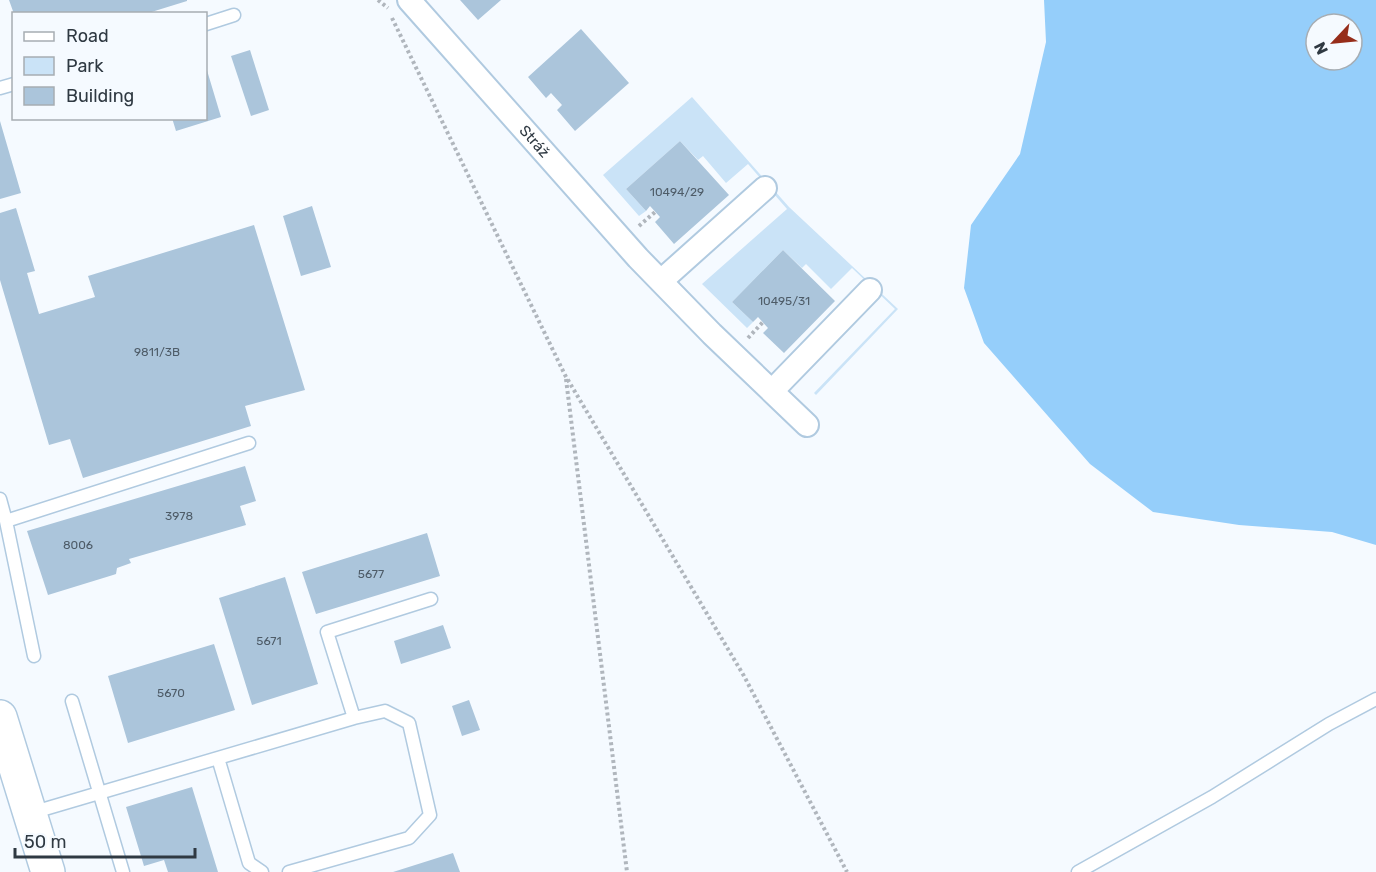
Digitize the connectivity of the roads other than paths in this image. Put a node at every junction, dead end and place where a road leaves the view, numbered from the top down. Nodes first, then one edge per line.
1 (409, 0) edge
2 (234, 15) dead end
3 (207, 24) edge
4 (765, 188) dead end
5 (661, 281) junction
6 (870, 290) dead end
7 (772, 392) junction
8 (807, 425) dead end
9 (249, 443) dead end
10 (0, 500) edge
11 (6, 521) junction
12 (431, 599) dead end
13 (34, 656) dead end
14 (1376, 699) edge
15 (72, 701) dead end
16 (0, 717) edge
17 (354, 718) junction
18 (218, 758) junction
19 (99, 793) junction
20 (30, 814) junction
21 (48, 872) edge
22 (123, 872) edge
23 (262, 872) edge
24 (290, 872) edge
25 (1078, 872) edge

1 - 5 street, Stráž
2 - 3 lane
4 - 5 street
5 - 7 street, Stráž
6 - 7 street
7 - 8 street, Stráž
9 - 11 lane
10 - 11 lane
11 - 13 lane
12 - 17 lane
14 - 25 lane
15 - 19 lane
16 - 20 street
17 - 18 lane
17 - 24 lane
18 - 19 lane
18 - 23 lane
19 - 20 lane
19 - 22 lane
20 - 21 street

